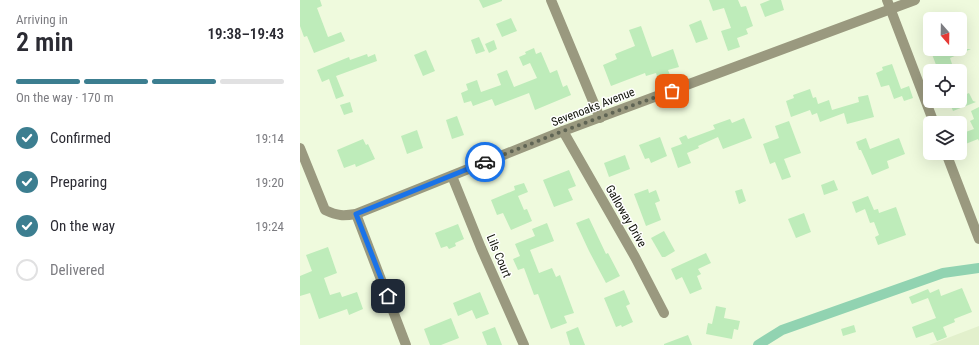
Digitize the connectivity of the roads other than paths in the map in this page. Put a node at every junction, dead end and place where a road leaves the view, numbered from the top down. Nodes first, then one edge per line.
1 (551, 0) edge
2 (915, 0) edge
3 (889, 5) edge
4 (931, 116) edge
5 (600, 118) junction
6 (563, 131) junction
7 (300, 148) edge
8 (949, 160) edge
9 (452, 176) junction
10 (356, 214) junction
11 (979, 239) edge
12 (664, 314) dead end
13 (406, 345) edge
14 (524, 345) edge

1 - 5 street
2 - 3 street, Sevenoaks Avenue
3 - 4 street
3 - 5 street, Sevenoaks Avenue
5 - 6 street, Sevenoaks Avenue
6 - 9 street, Sevenoaks Avenue
6 - 12 street, Galloway Drive
7 - 10 street, Sevenoaks Avenue
8 - 11 street
9 - 10 street, Sevenoaks Avenue
9 - 14 street, Lils Court
10 - 13 street

